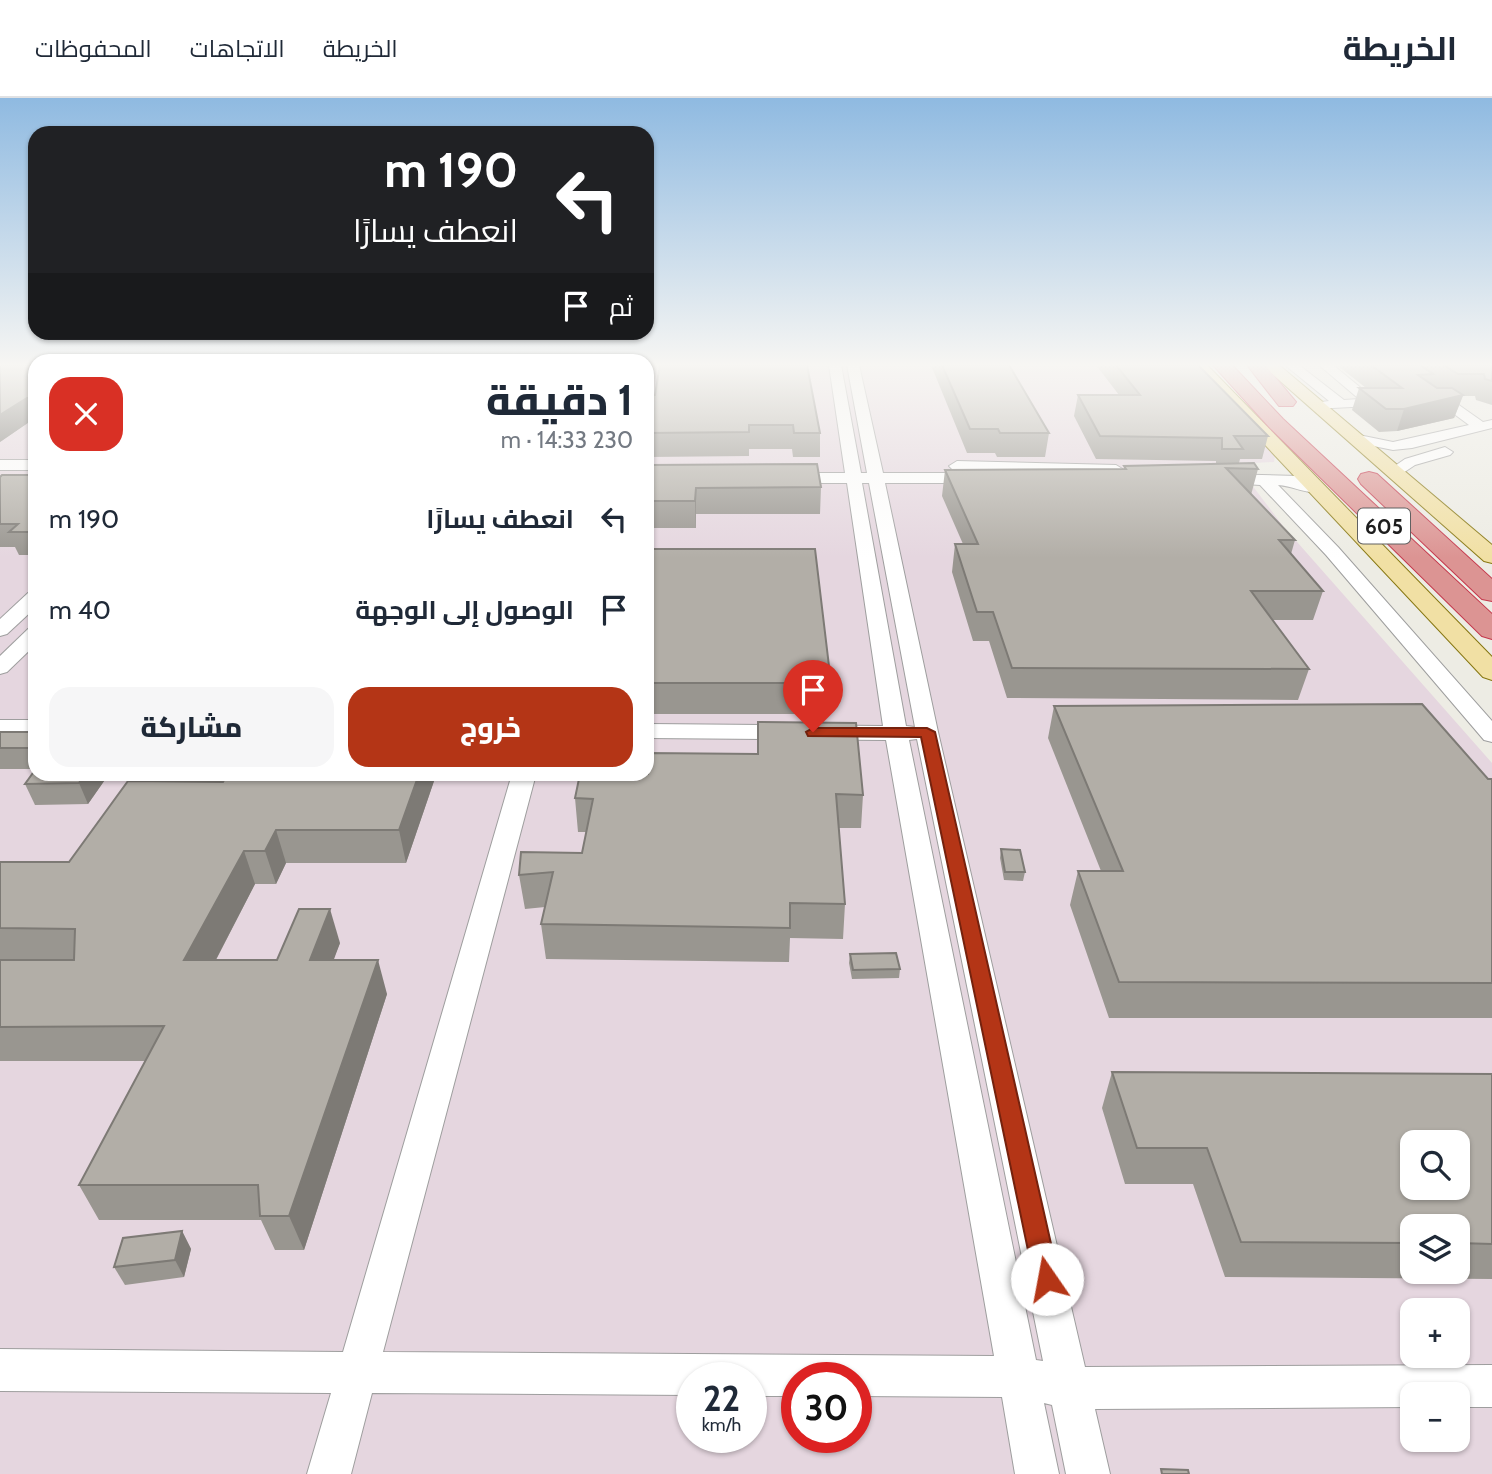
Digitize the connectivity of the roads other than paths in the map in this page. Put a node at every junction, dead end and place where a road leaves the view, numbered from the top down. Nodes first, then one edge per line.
1 (853, 429) edge
2 (860, 429) edge
3 (1258, 429) edge
4 (1297, 429) edge
5 (1300, 429) edge
6 (1344, 429) edge
7 (1470, 429) edge
8 (1354, 438) junction
9 (1492, 439) edge
10 (1286, 459) junction
11 (0, 465) edge
12 (28, 465) edge
13 (783, 465) edge
14 (864, 471) junction
15 (1394, 472) junction
16 (1128, 474) edge
17 (0, 475) edge
18 (28, 476) edge
19 (771, 478) edge
20 (1264, 480) junction
21 (1316, 489) junction
22 (1492, 556) edge
23 (1492, 593) edge
24 (28, 604) edge
25 (0, 630) edge
26 (1492, 630) edge
27 (28, 640) edge
28 (0, 667) edge
29 (1492, 673) edge
30 (0, 727) edge
31 (28, 727) edge
32 (654, 731) edge
33 (927, 732) junction
34 (896, 733) junction
35 (1492, 735) edge
36 (522, 781) edge
37 (0, 1370) edge
38 (357, 1370) junction
39 (1020, 1377) junction
40 (1492, 1386) edge
41 (1071, 1388) junction
42 (329, 1474) edge
43 (1037, 1474) edge
44 (1088, 1474) edge

1 - 14 street
2 - 14 street
3 - 10 main road
4 - 26 highway, 605
5 - 23 highway, 605
6 - 8 main road
7 - 8 street
8 - 15 main road
9 - 15 street
10 - 20 street
10 - 21 main road
11 - 12 street
13 - 14 street
14 - 16 street
14 - 19 street
14 - 33 street
14 - 34 street
15 - 22 main road
17 - 18 street
20 - 21 street
20 - 35 street
21 - 29 main road
24 - 25 street
27 - 28 street
30 - 31 street
32 - 34 street
33 - 34 street
33 - 41 street
34 - 39 street
36 - 38 street
37 - 38 street
38 - 39 street
38 - 42 street
39 - 41 street
39 - 43 street
40 - 41 street
41 - 44 street

